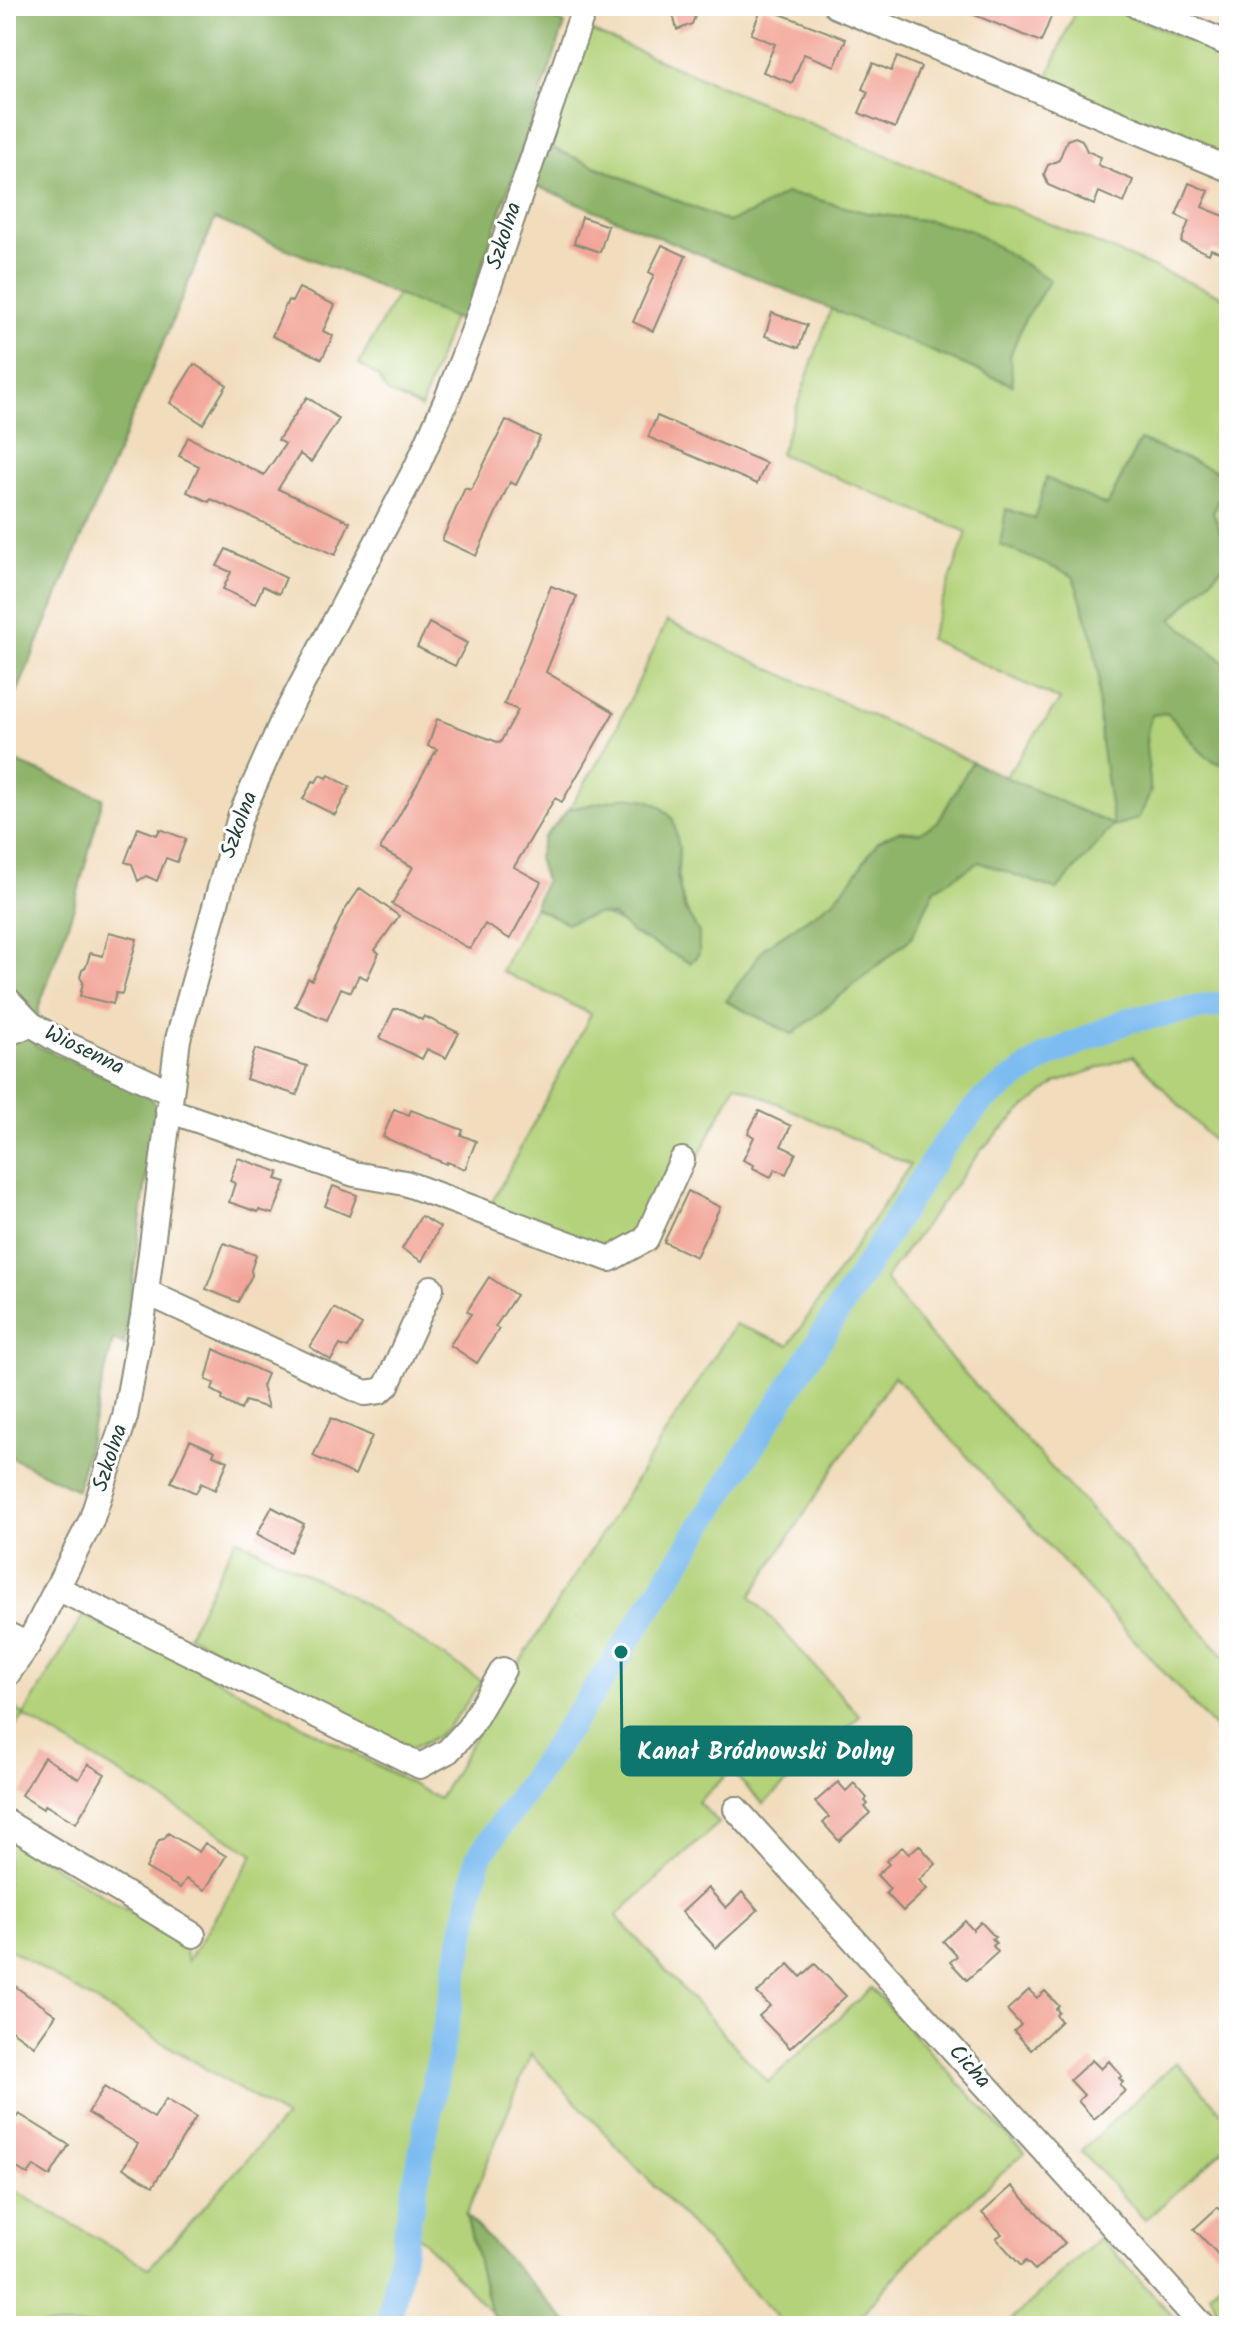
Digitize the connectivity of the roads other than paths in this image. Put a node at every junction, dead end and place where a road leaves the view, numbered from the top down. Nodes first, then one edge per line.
1 (585, 6) edge
2 (836, 6) edge
3 (1137, 6) edge
4 (1229, 44) edge
5 (1229, 169) edge
6 (6, 998) edge
7 (31, 1024) junction
8 (6, 1034) edge
9 (169, 1101) junction
10 (682, 1160) dead end
11 (431, 1288) dead end
12 (146, 1292) junction
13 (57, 1588) junction
14 (6, 1634) edge
15 (28, 1645) junction
16 (503, 1670) dead end
17 (6, 1676) edge
18 (736, 1809) dead end
19 (6, 1822) edge
20 (193, 1935) dead end
21 (1203, 2326) edge

1 - 9 street, Szkolna
2 - 5 street
3 - 4 street
6 - 7 street, Wiosenna
7 - 8 street
7 - 9 street, Wiosenna
9 - 10 street, Wiosenna
9 - 12 street, Szkolna
11 - 12 street
12 - 13 street, Szkolna
13 - 15 street, Szkolna
13 - 16 street
14 - 15 street
15 - 17 street, Szkolna
18 - 21 street, Cicha
19 - 20 street

